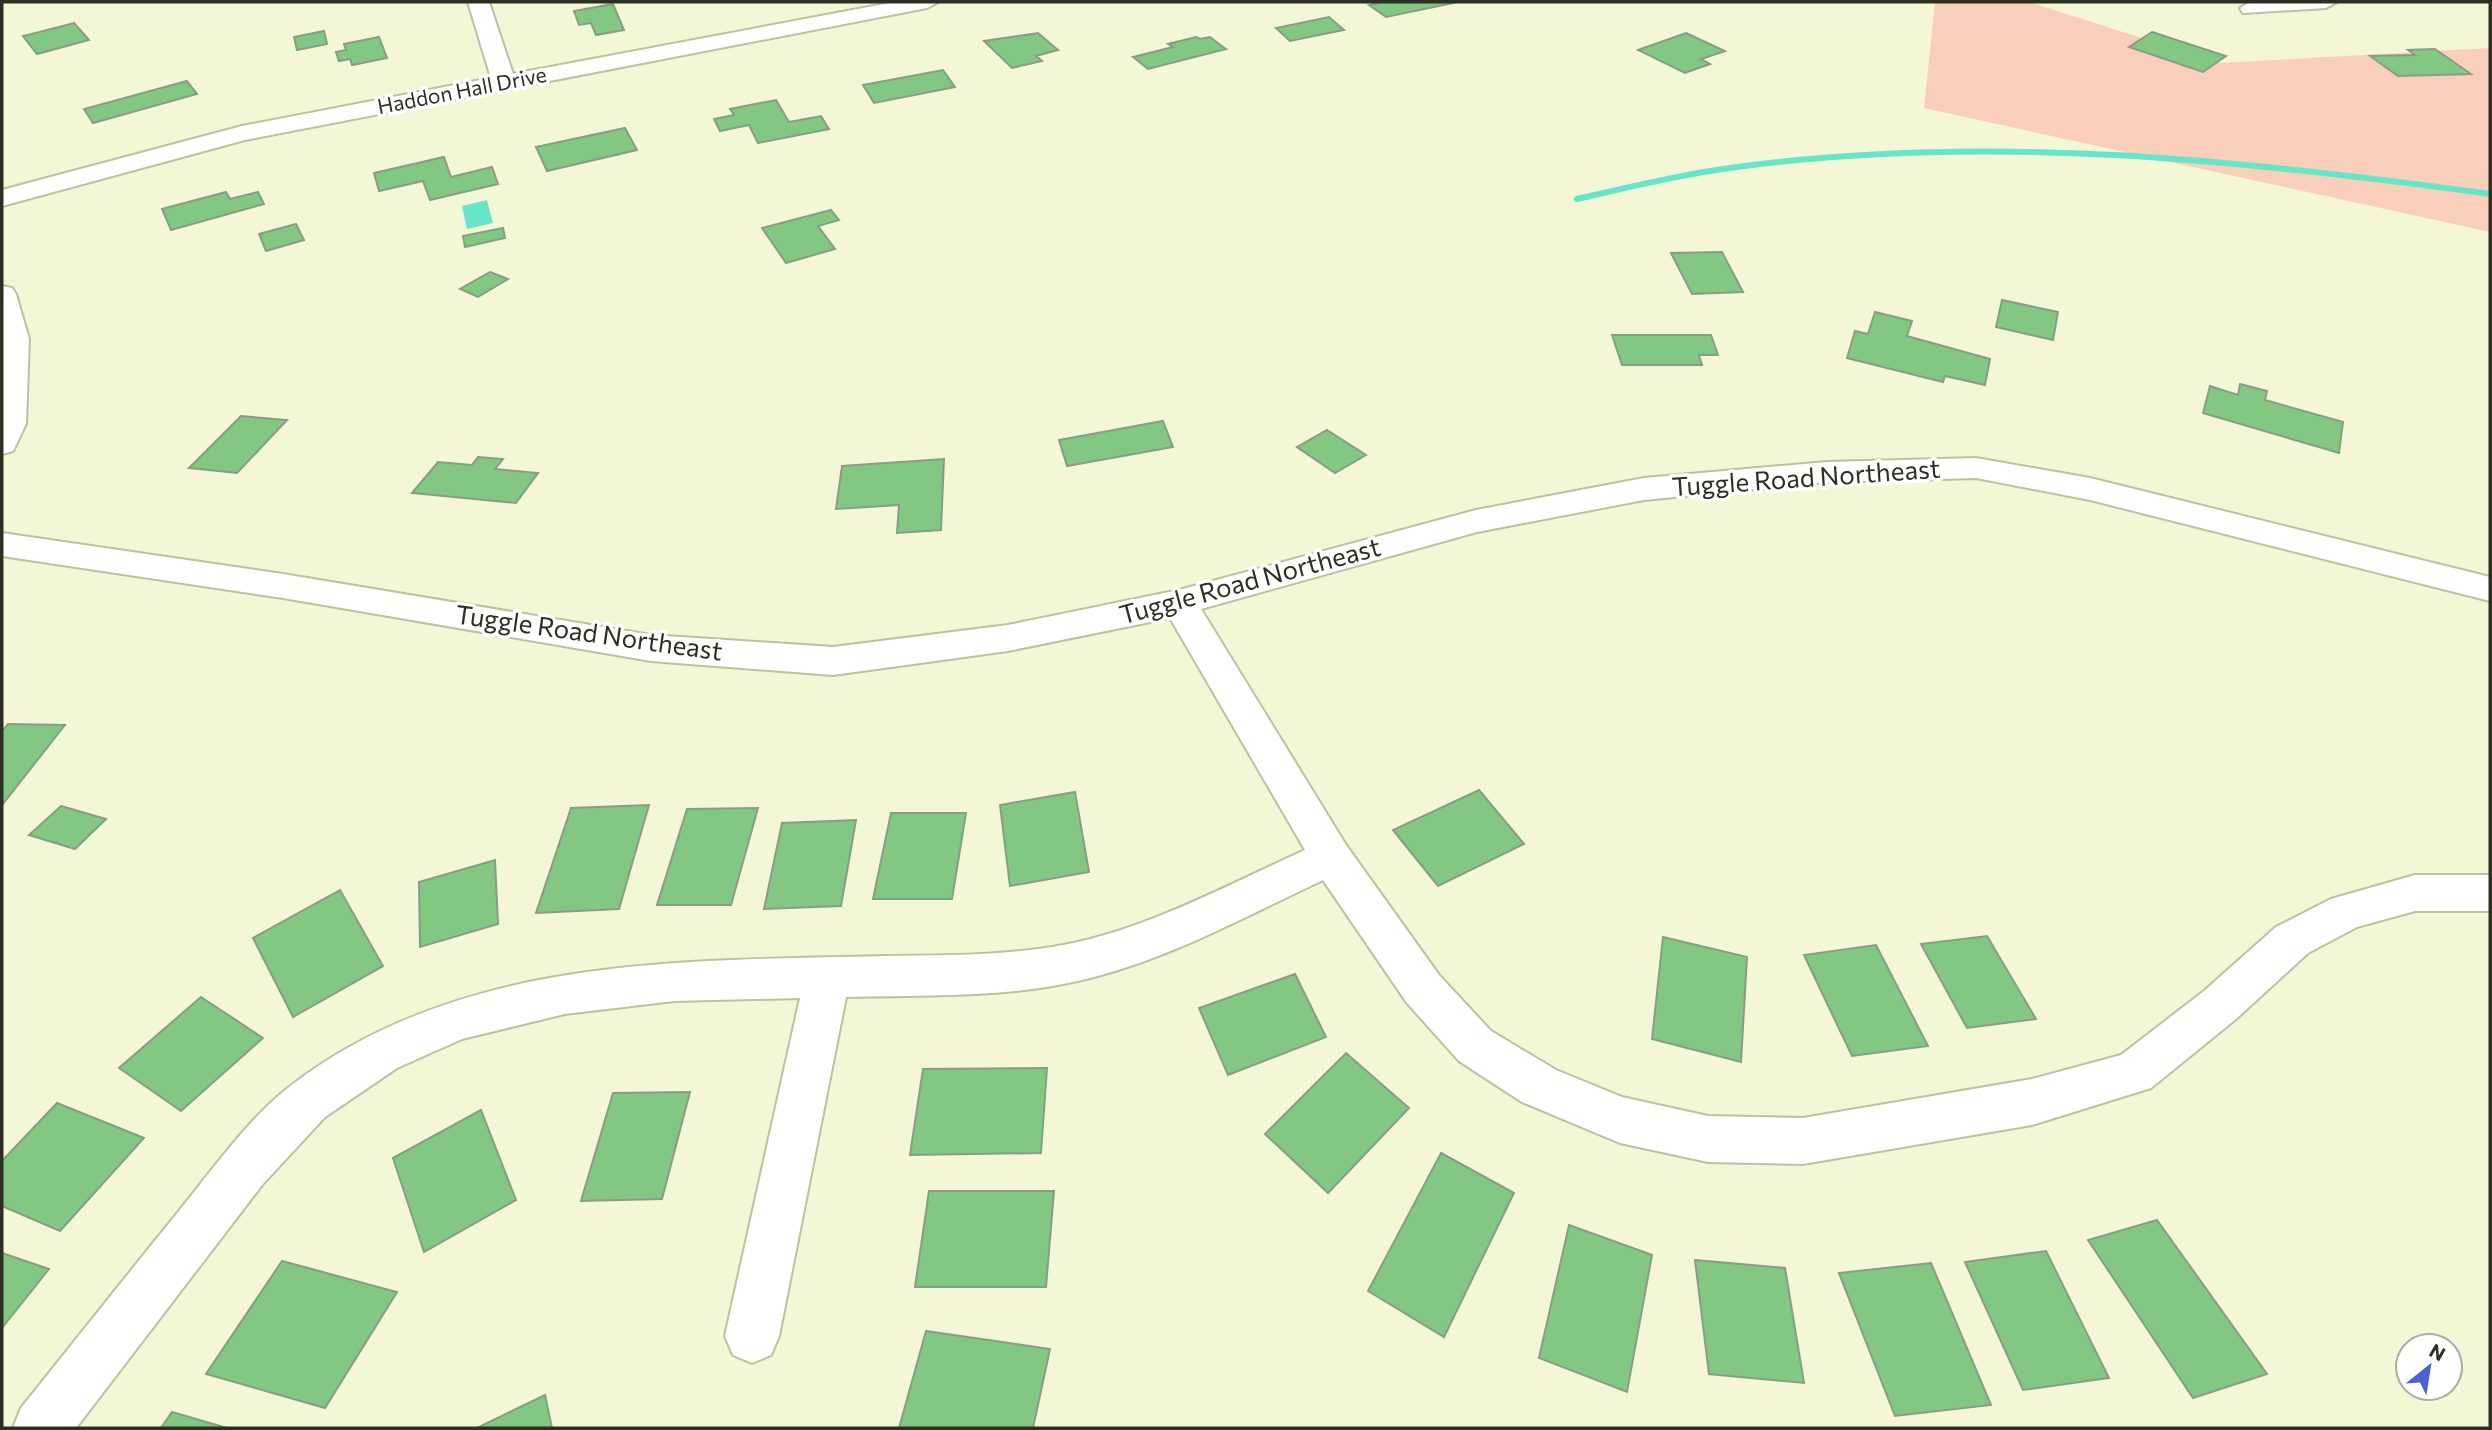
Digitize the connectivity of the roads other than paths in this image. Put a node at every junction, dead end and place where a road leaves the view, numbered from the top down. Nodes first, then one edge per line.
1 (478, 2) edge
2 (927, 2) edge
3 (2326, 2) edge
4 (2251, 8) dead end
5 (504, 83) junction
6 (2, 198) edge
7 (2, 294) edge
8 (2, 444) edge
9 (2, 544) edge
10 (2490, 589) edge
11 (1179, 603) junction
12 (1331, 857) junction
13 (2490, 893) edge
14 (827, 977) junction
15 (752, 1336) dead end
16 (41, 1428) edge

1 - 5 street
2 - 5 street, Haddon Hall Drive
3 - 4 street
5 - 6 street, Haddon Hall Drive
7 - 8 street
9 - 11 street, Tuggle Road Northeast
10 - 11 street, Tuggle Road Northeast
11 - 12 street
12 - 13 street
12 - 14 street
14 - 15 street
14 - 16 street

